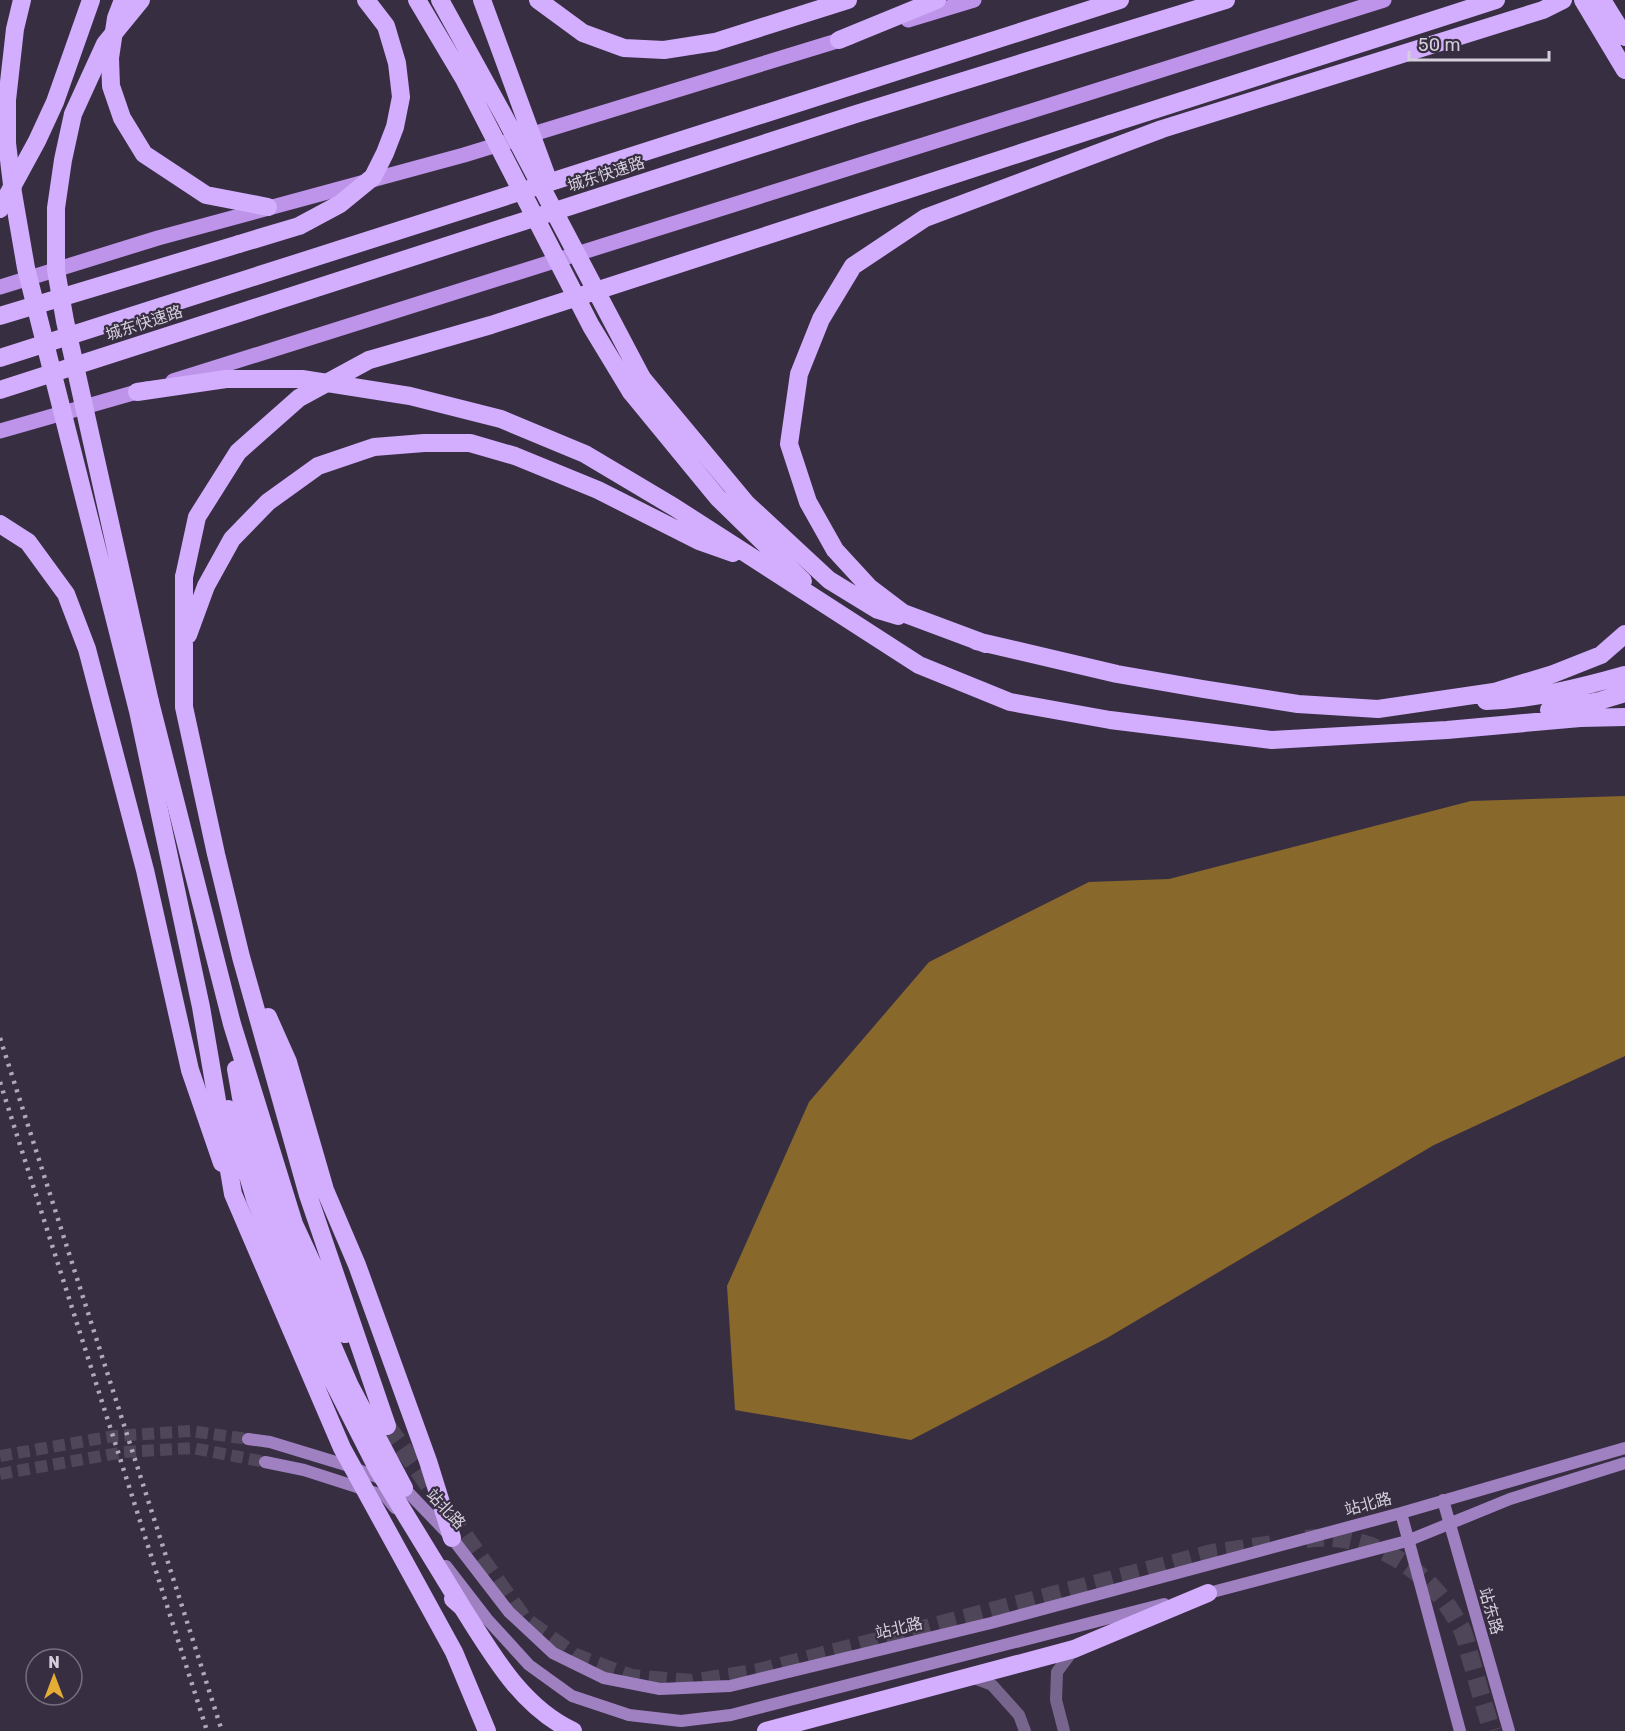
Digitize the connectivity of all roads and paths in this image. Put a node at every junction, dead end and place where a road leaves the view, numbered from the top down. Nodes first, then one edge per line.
1 (22, 0) edge
2 (29, 0) edge
3 (91, 0) edge
4 (123, 0) edge
5 (141, 0) edge
6 (366, 0) edge
7 (417, 0) edge
8 (440, 0) edge
9 (482, 0) edge
10 (538, 0) edge
11 (848, 0) edge
12 (937, 0) edge
13 (974, 0) edge
14 (1120, 0) edge
15 (1226, 0) edge
16 (1384, 0) edge
17 (1496, 0) edge
18 (1563, 0) edge
19 (1583, 0) edge
20 (1602, 0) edge
21 (15, 29) junction
22 (1625, 37) edge
23 (839, 40) junction
24 (1625, 70) edge
25 (268, 207) junction
26 (0, 209) edge
27 (575, 252) junction
28 (56, 270) junction
29 (0, 287) edge
30 (0, 316) edge
31 (0, 358) edge
32 (637, 385) junction
33 (0, 390) edge
34 (137, 392) junction
35 (0, 431) edge
36 (0, 524) edge
37 (765, 566) junction
38 (827, 605) junction
39 (1625, 634) edge
40 (986, 644) junction
41 (183, 648) junction
42 (1625, 675) edge
43 (1625, 693) edge
44 (1413, 704) junction
45 (1625, 717) edge
46 (1447, 730) junction
47 (241, 957) junction
48 (226, 999) junction
49 (205, 1030) junction
50 (233, 1194) junction
51 (248, 1439) tunnel mouth
52 (342, 1448) junction
53 (1625, 1448) edge
54 (265, 1462) tunnel mouth
55 (1625, 1463) edge
56 (404, 1488) junction
57 (1443, 1500) junction
58 (1401, 1513) junction
59 (1449, 1523) junction
60 (452, 1538) junction
61 (1407, 1541) junction
62 (1208, 1593) junction
63 (462, 1607) junction
64 (1074, 1649) junction
65 (971, 1677) junction
66 (487, 1731) edge
67 (573, 1731) edge
68 (766, 1731) edge
69 (1024, 1731) edge
70 (1064, 1731) edge
71 (1460, 1731) edge
72 (1509, 1731) edge

1 - 21 highway
2 - 21 highway
3 - 26 highway
4 - 25 highway
5 - 28 highway, bridge
6 - 30 highway, bridge
7 - 32 highway, bridge
8 - 27 highway, bridge
9 - 27 highway, bridge
10 - 11 highway
12 - 23 highway
13 - 23 main road
14 - 31 highway, 城东快速路
15 - 33 highway, 城东快速路
16 - 34 main road
17 - 41 highway, bridge
18 - 40 highway
19 - 24 highway
20 - 22 highway
21 - 49 highway, bridge
23 - 25 main road
25 - 28 main road
27 - 32 highway, bridge
28 - 29 main road
28 - 48 highway, bridge
32 - 38 highway
32 - 40 highway
34 - 35 main road
34 - 37 highway
36 - 50 highway, bridge
37 - 38 highway
37 - 41 highway
38 - 46 highway
39 - 44 highway
40 - 44 highway
41 - 47 highway
42 - 44 highway
43 - 46 highway
45 - 46 highway
47 - 48 highway
47 - 60 highway
48 - 56 highway
49 - 50 highway, bridge
49 - 63 highway, bridge
50 - 52 highway, bridge
51 - 56 street, 站北路
52 - 63 highway, bridge
52 - 66 highway, bridge
53 - 57 street, 站北路
54 - 62 street
55 - 59 street
56 - 60 street, 站北路
57 - 58 street, 站北路
57 - 59 street, 站东路
58 - 60 street, 站北路
58 - 61 street
59 - 61 street
59 - 72 street, 站东路
61 - 62 street
61 - 71 street
62 - 64 highway
63 - 67 highway, bridge
64 - 65 highway
64 - 70 street
65 - 68 highway
65 - 69 street

